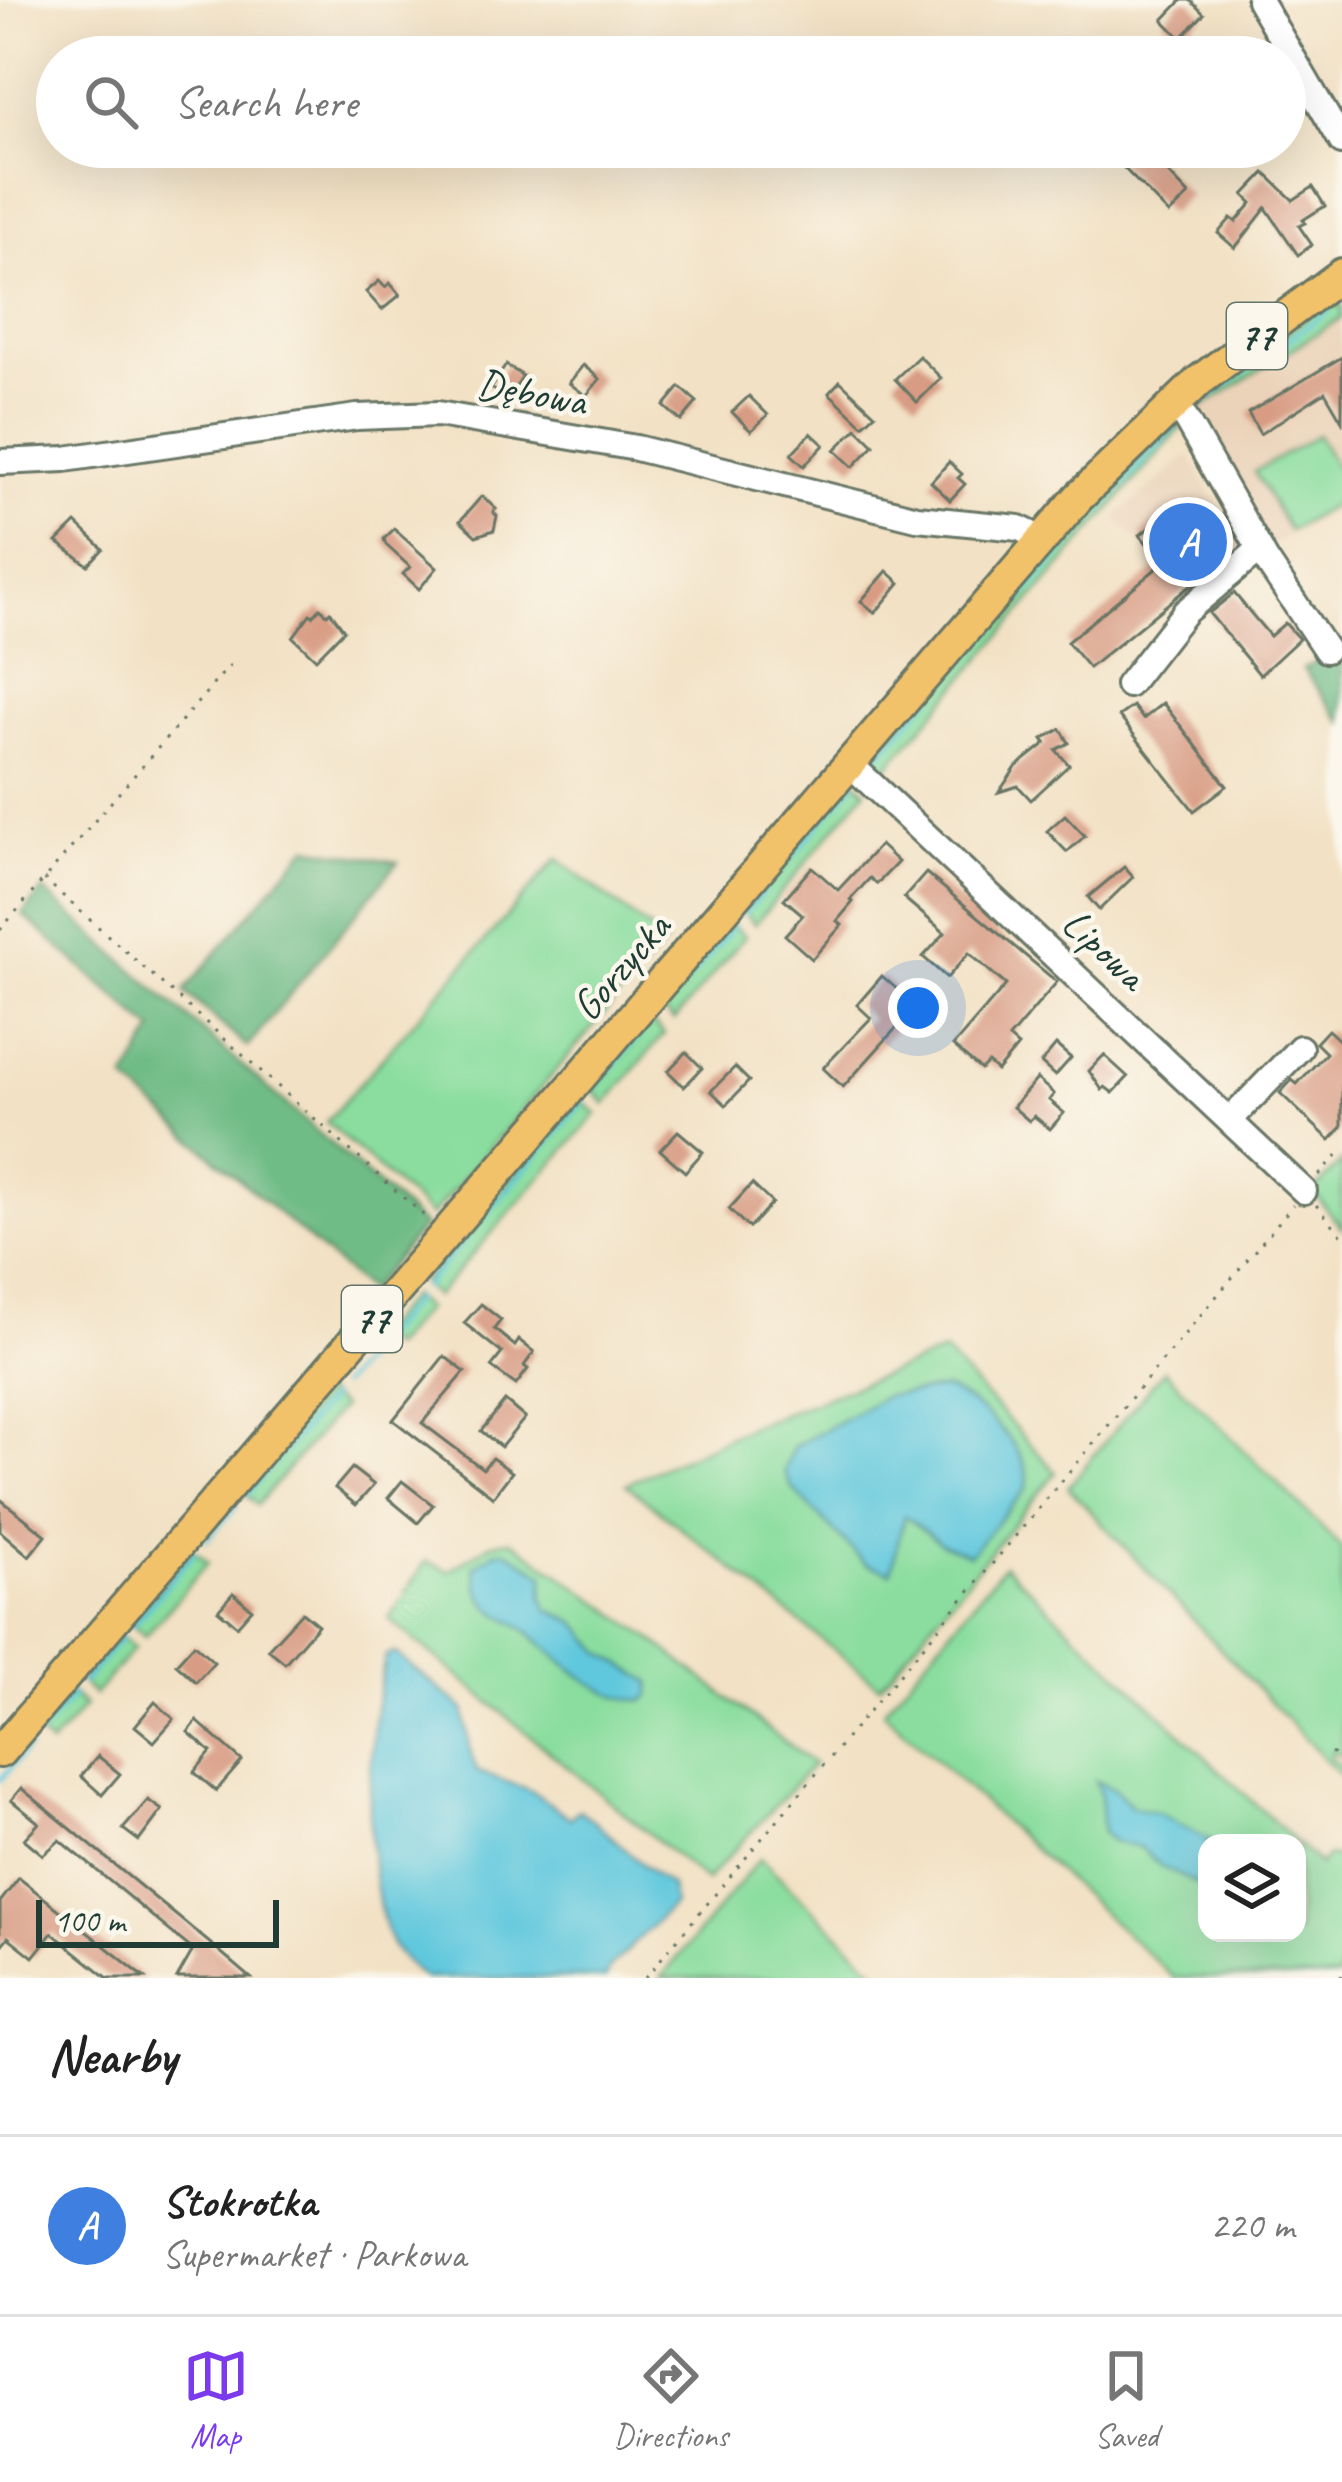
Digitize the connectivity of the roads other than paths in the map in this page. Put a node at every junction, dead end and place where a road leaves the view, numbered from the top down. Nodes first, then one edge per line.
1 (1258, 0) edge
2 (1279, 36) edge
3 (1306, 81) edge
4 (1342, 142) edge
5 (1342, 274) edge
6 (1176, 402) junction
7 (0, 462) edge
8 (1042, 539) junction
9 (1260, 549) junction
10 (1326, 650) dead end
11 (1127, 685) dead end
12 (849, 763) junction
13 (1300, 1048) dead end
14 (1231, 1119) junction
15 (1304, 1191) road end
16 (0, 1753) edge

1 - 2 street
3 - 4 street
5 - 6 main road, Gorzycka / 77
6 - 8 main road, Gorzycka / 77
6 - 9 street
7 - 8 street, Dębowa
8 - 12 main road, Gorzycka / 77
9 - 10 street
9 - 11 street
12 - 14 street, Lipowa
12 - 16 main road, Gorzycka / 77
13 - 14 street
14 - 15 street, Lipowa

